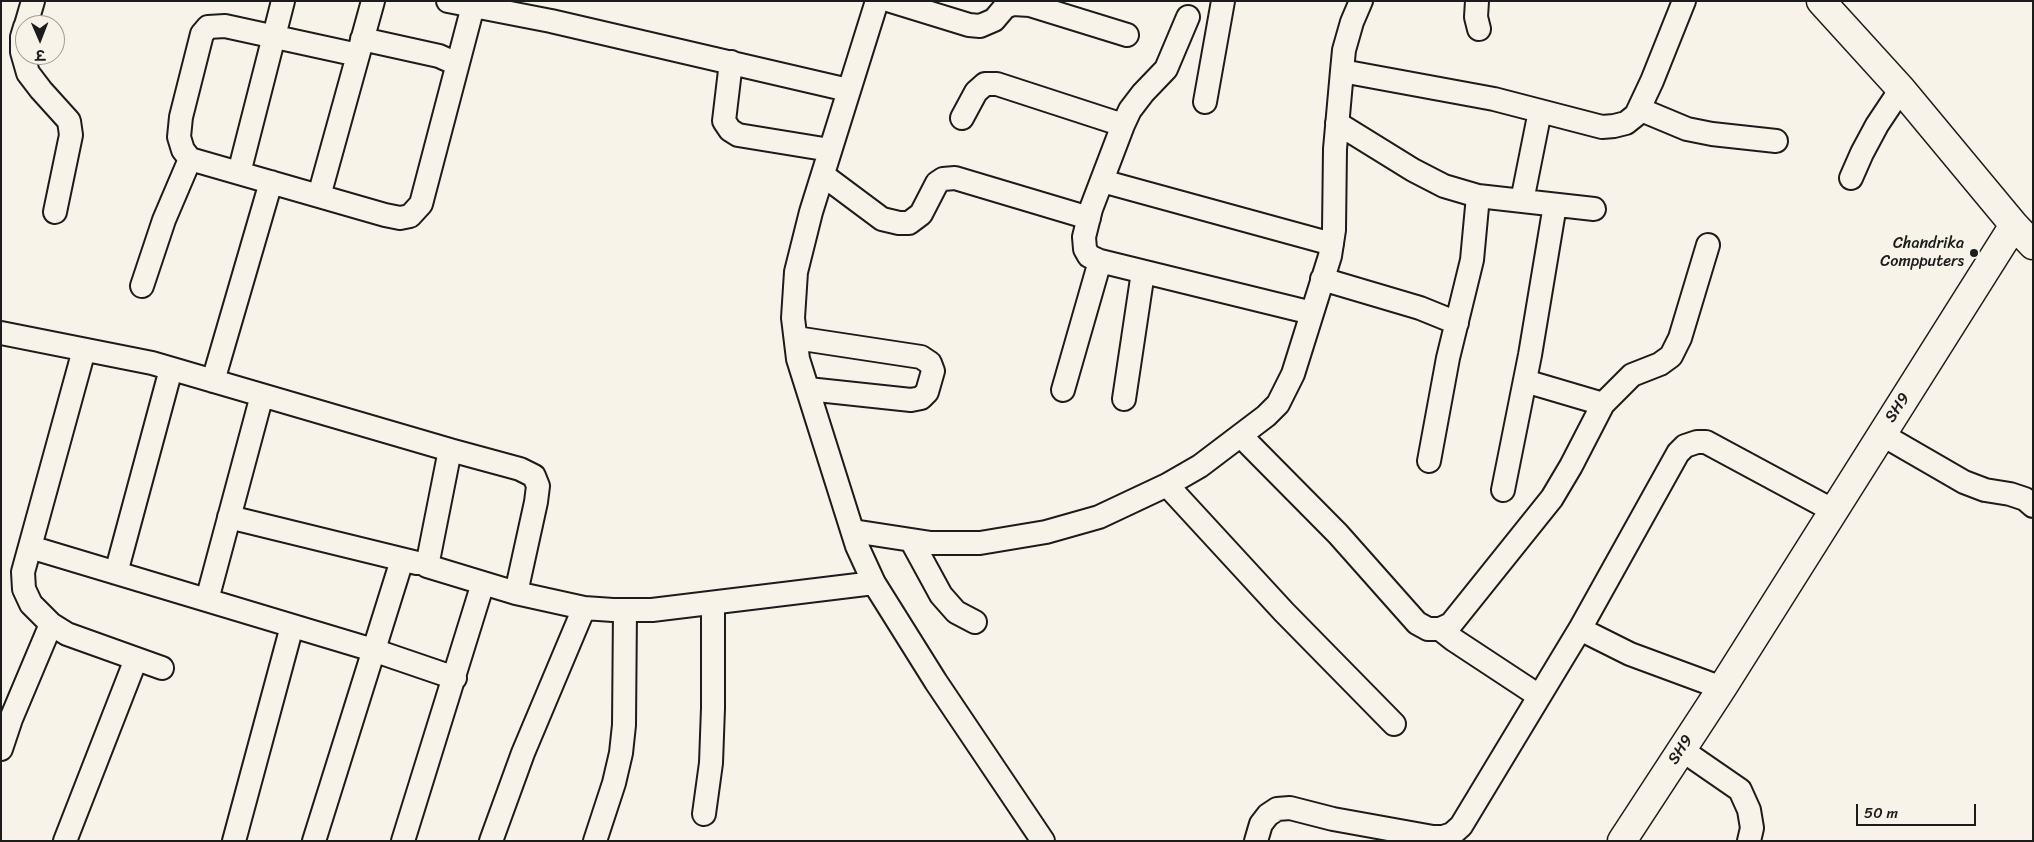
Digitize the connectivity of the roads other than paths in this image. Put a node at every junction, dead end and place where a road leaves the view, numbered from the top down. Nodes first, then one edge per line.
1 (33, 1) edge
2 (283, 1) edge
3 (373, 1) edge
4 (448, 1) edge
5 (877, 1) edge
6 (891, 1) edge
7 (1223, 1) edge
8 (1361, 1) edge
9 (1478, 1) edge
10 (1684, 1) edge
11 (1820, 1) edge
12 (473, 6) junction
13 (29, 15) edge
14 (1188, 17) dead end
15 (1479, 29) dead end
16 (1127, 35) dead end
17 (274, 37) junction
18 (360, 47) junction
19 (730, 62) junction
20 (457, 64) junction
21 (26, 65) edge
22 (1342, 71) junction
23 (1901, 89) junction
24 (848, 90) junction
25 (1205, 102) dead end
26 (1639, 109) junction
27 (1540, 111) junction
28 (962, 118) dead end
29 (1337, 123) junction
30 (1123, 125) junction
31 (1776, 141) dead end
32 (830, 150) junction
33 (190, 159) junction
34 (239, 173) junction
35 (822, 175) junction
36 (1851, 178) dead end
37 (1102, 181) junction
38 (271, 182) junction
39 (319, 196) junction
40 (1478, 196) junction
41 (1522, 201) junction
42 (1555, 205) junction
43 (1594, 209) dead end
44 (55, 212) dead end
45 (1089, 218) junction
46 (2027, 237) edge
47 (1332, 244) junction
48 (1708, 245) dead end
49 (1100, 261) junction
50 (1143, 272) junction
51 (1322, 279) junction
52 (142, 286) dead end
53 (1312, 313) junction
54 (1457, 323) junction
55 (1, 333) edge
56 (796, 338) junction
57 (84, 350) junction
58 (171, 369) junction
59 (214, 381) junction
60 (1525, 381) junction
61 (808, 390) junction
62 (1063, 390) dead end
63 (262, 396) junction
64 (1124, 399) dead end
65 (1603, 404) junction
66 (1881, 434) junction
67 (1241, 436) junction
68 (450, 450) junction
69 (1429, 461) dead end
70 (1167, 485) junction
71 (1503, 490) dead end
72 (2033, 506) edge
73 (1834, 511) junction
74 (230, 517) junction
75 (853, 530) junction
76 (911, 540) junction
77 (30, 547) junction
78 (402, 560) junction
79 (427, 566) junction
80 (116, 573) junction
81 (483, 583) junction
82 (874, 583) junction
83 (516, 593) junction
84 (207, 600) junction
85 (713, 603) junction
86 (584, 608) junction
87 (626, 610) junction
88 (975, 622) dead end
89 (51, 624) junction
90 (292, 626) junction
91 (1440, 629) junction
92 (1580, 629) junction
93 (373, 650) junction
94 (136, 659) junction
95 (162, 668) dead end
96 (455, 678) junction
97 (1722, 688) junction
98 (1539, 696) junction
99 (1394, 724) dead end
100 (1, 748) edge
101 (1682, 750) junction
102 (704, 814) dead end
103 (1627, 839) edge
104 (65, 841) edge
105 (234, 841) edge
106 (314, 841) edge
107 (403, 841) edge
108 (491, 841) edge
109 (595, 841) edge
110 (1044, 841) edge
111 (1256, 841) edge
112 (1749, 841) edge

1 - 13 street
2 - 17 street
3 - 18 street
4 - 12 street
5 - 24 street
6 - 16 street
7 - 25 street
8 - 22 street
9 - 15 street
10 - 26 street
11 - 23 main road, SH9
12 - 19 street
12 - 20 street
14 - 30 street
17 - 18 street
17 - 33 street
17 - 34 street
18 - 20 street
18 - 39 street
19 - 24 street
19 - 32 street
20 - 39 street
21 - 44 street
22 - 27 street
22 - 29 street
23 - 36 street
23 - 46 main road, SH9
24 - 32 street
26 - 27 street
26 - 31 street
27 - 41 street
28 - 30 street
29 - 40 street
29 - 47 street
30 - 37 street
32 - 35 street
33 - 34 street
33 - 52 street
34 - 38 street
35 - 45 street
35 - 56 street
37 - 45 street
37 - 47 street
38 - 39 street
38 - 59 street
40 - 41 street
40 - 54 street
41 - 42 street
42 - 43 street
42 - 60 street
45 - 49 street
46 - 66 main road, SH9
47 - 51 street
48 - 65 street
49 - 50 street
49 - 62 street
50 - 53 street
50 - 64 street
51 - 53 street
51 - 54 street
53 - 67 street
54 - 69 street
55 - 57 street
56 - 61 street
56 - 61 street
57 - 58 street
57 - 77 street
58 - 59 street
58 - 80 street
59 - 63 street
60 - 65 street
60 - 71 street
61 - 75 street
63 - 68 street
63 - 74 street
65 - 91 street
66 - 72 street
66 - 73 main road, SH9
67 - 70 street
67 - 91 street
68 - 79 street
68 - 83 street
70 - 76 street
70 - 99 street
73 - 92 street
73 - 97 main road, SH9
74 - 78 street
74 - 84 street
75 - 76 street
75 - 82 street
76 - 88 street
77 - 80 street
77 - 89 street
78 - 79 street
78 - 93 street
79 - 81 street
80 - 84 street
81 - 83 street
81 - 96 street
82 - 85 street
82 - 110 street
83 - 86 street
84 - 90 street
85 - 87 street
85 - 102 street
86 - 87 street
86 - 108 street
87 - 109 street
89 - 94 street
89 - 100 street
90 - 93 street
90 - 105 street
91 - 98 street
92 - 97 street
92 - 98 street
93 - 96 street
93 - 106 street
94 - 95 street
94 - 104 street
96 - 107 street
97 - 101 main road, SH9
98 - 111 street
101 - 103 main road, SH9
101 - 112 street

